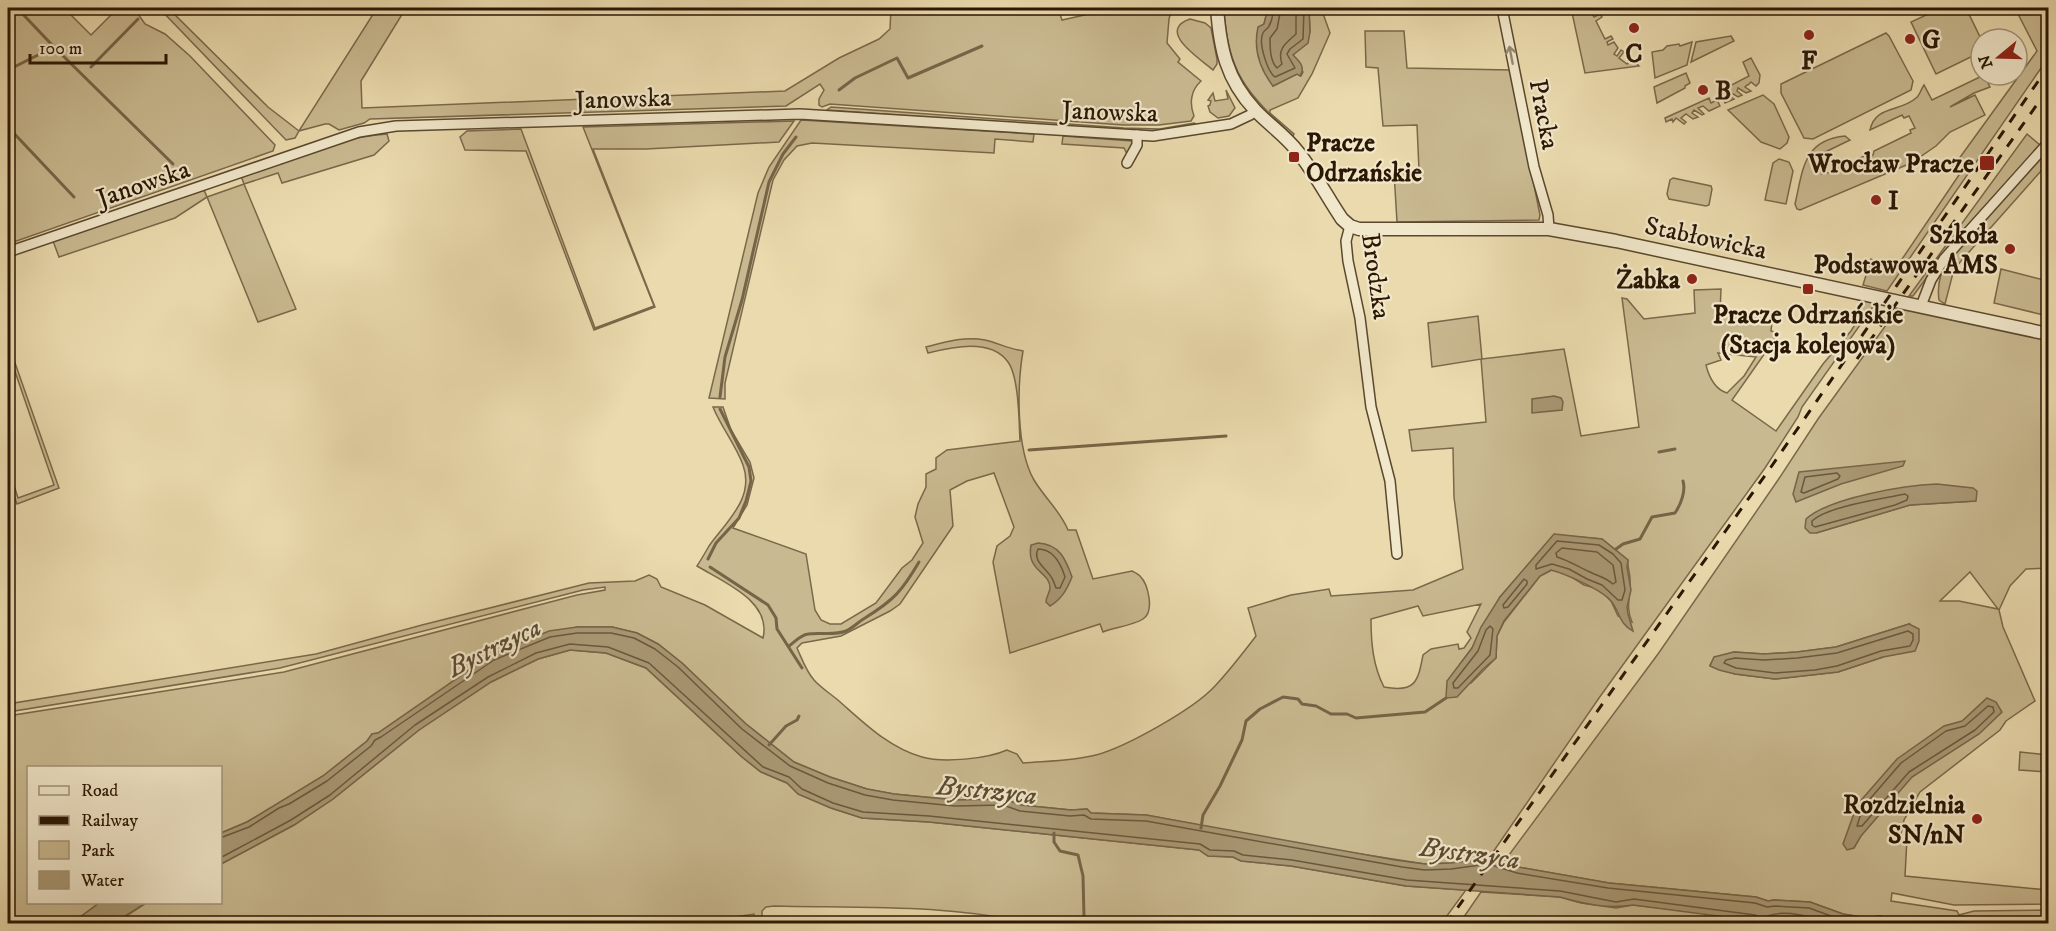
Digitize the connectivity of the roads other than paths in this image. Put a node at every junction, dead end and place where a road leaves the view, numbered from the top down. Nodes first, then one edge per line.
1 (1217, 8) edge
2 (1502, 8) edge
3 (1255, 110) junction
4 (1137, 135) junction
5 (2049, 143) edge
6 (1127, 163) dead end
7 (1350, 226) junction
8 (1549, 228) junction
9 (8, 252) edge
10 (1921, 306) junction
11 (2049, 334) edge
12 (1396, 554) dead end

1 - 3 street, Brodzka
8 -> 2 street, Pracka
3 - 4 street, Janowska
3 - 7 street, Brodzka
4 - 6 street
4 - 9 street, Janowska
5 - 10 street
7 - 8 street, Stabłowicka
7 - 12 street, Brodzka
8 - 10 street, Stabłowicka
10 - 11 street, Stabłowicka

